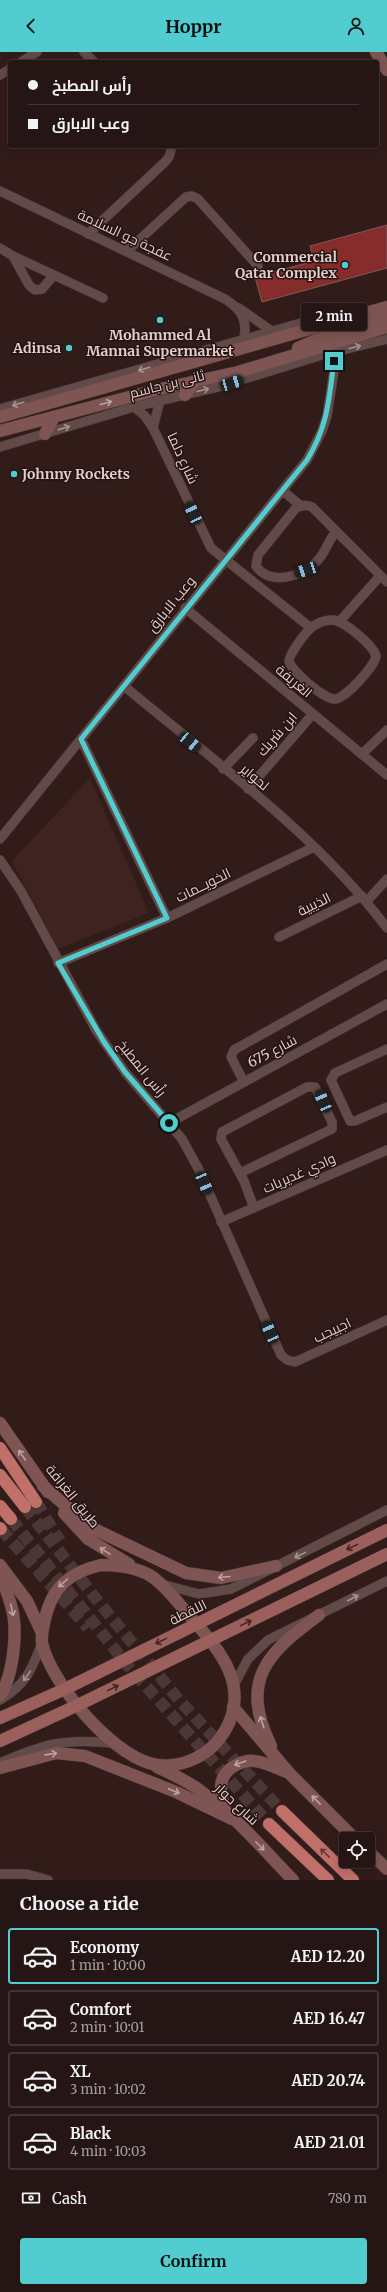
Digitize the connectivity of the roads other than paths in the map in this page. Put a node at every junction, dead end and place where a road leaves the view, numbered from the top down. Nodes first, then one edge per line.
1 (37, 52) edge
2 (84, 52) edge
3 (376, 52) edge
4 (24, 60) edge
5 (92, 60) edge
6 (387, 70) edge
7 (172, 148) edge
8 (2, 192) edge
9 (0, 202) edge
10 (88, 234) junction
11 (0, 248) edge
12 (129, 253) junction
13 (13, 256) junction
14 (258, 266) dead end
15 (54, 276) junction
16 (103, 298) dead end
17 (387, 307) edge
18 (237, 308) junction
19 (343, 319) junction
20 (387, 319) edge
21 (387, 327) edge
22 (273, 332) junction
23 (387, 339) edge
24 (243, 341) junction
25 (337, 352) junction
26 (322, 355) junction
27 (286, 358) junction
28 (333, 371) junction
29 (195, 381) junction
30 (185, 395) junction
31 (160, 400) junction
32 (134, 407) junction
33 (0, 409) edge
34 (0, 417) edge
35 (54, 417) junction
36 (153, 428) junction
37 (0, 431) edge
38 (45, 434) junction
39 (0, 446) edge
40 (283, 490) junction
41 (300, 506) junction
42 (336, 532) junction
43 (226, 560) junction
44 (270, 577) junction
45 (384, 579) edge
46 (262, 589) junction
47 (185, 608) junction
48 (339, 622) junction
49 (311, 628) junction
50 (124, 686) junction
51 (312, 715) junction
52 (387, 730) edge
53 (253, 738) dead end
54 (81, 739) junction
55 (362, 754) junction
56 (223, 769) junction
57 (387, 775) edge
58 (248, 789) junction
59 (0, 839) edge
60 (314, 847) junction
61 (0, 860) edge
62 (387, 879) edge
63 (364, 899) junction
64 (167, 918) junction
65 (387, 928) edge
66 (279, 937) dead end
67 (58, 963) junction
68 (386, 963) edge
69 (387, 1004) edge
70 (387, 1049) edge
71 (244, 1082) junction
72 (387, 1107) edge
73 (169, 1123) junction
74 (387, 1150) edge
75 (242, 1177) junction
76 (257, 1207) junction
77 (221, 1222) junction
78 (387, 1320) edge
79 (287, 1360) joint
80 (0, 1423) edge
81 (0, 1448) edge
82 (0, 1475) edge
83 (43, 1486) junction
84 (0, 1506) edge
85 (387, 1510) edge
86 (11, 1519) tunnel mouth
87 (387, 1530) edge
88 (387, 1554) edge
89 (0, 1565) edge
90 (276, 1566) junction
91 (138, 1570) junction
92 (0, 1573) edge
93 (387, 1581) edge
94 (160, 1584) junction
95 (319, 1615) junction
96 (196, 1624) junction
97 (42, 1638) junction
98 (211, 1640) junction
99 (234, 1685) junction
100 (65, 1689) junction
101 (0, 1696) edge
102 (0, 1700) edge
103 (78, 1705) junction
104 (233, 1707) junction
105 (0, 1718) edge
106 (0, 1741) edge
107 (112, 1743) junction
108 (277, 1758) junction
109 (0, 1763) edge
110 (150, 1764) junction
111 (0, 1768) edge
112 (290, 1774) junction
113 (282, 1811) tunnel mouth
114 (229, 1815) junction
115 (269, 1824) tunnel mouth
116 (348, 1832) edge
117 (375, 1858) edge
118 (387, 1869) edge
119 (0, 1874) edge
120 (48, 1880) edge
121 (293, 1880) edge
122 (328, 1880) edge
123 (354, 1880) edge

1 - 4 street
2 - 5 street
3 - 6 main road
7 - 10 street
8 - 9 street
8 - 10 street, عفجة جو السلامة
10 - 12 street, عفجة جو السلامة
11 - 13 street
12 - 14 street
12 - 18 street, عفجة جو السلامة
13 - 15 street
13 - 15 street
15 - 16 street
17 - 19 main road, ثانى بن جاسم
18 - 22 street, عفجة جو السلامة
18 - 24 street, عفجة جو السلامة
19 - 22 street, ثانى بن جاسم
19 - 34 main road, ثانى بن جاسم
20 - 27 main road
21 - 27 main road, ثانى بن جاسم
22 - 24 street, ثانى بن جاسم
25 -> 23 street, ثانى بن جاسم
24 -> 33 street, ثانى بن جاسم
25 - 26 street, ثانى بن جاسم
25 - 28 street, وعب الابارق
26 - 28 street
30 -> 26 street, ثانى بن جاسم
27 - 29 main road, ثانى بن جاسم
28 - 40 street, وعب الابارق
29 - 30 main road
35 -> 29 main road, ثانى بن جاسم
30 - 31 street, ثانى بن جاسم
31 - 32 street, ثانى بن جاسم
31 - 36 street, شارع دلما
32 - 36 street, شارع دلما
38 -> 32 street, ثانى بن جاسم
35 - 37 main road, ثانى بن جاسم
35 - 38 main road
36 - 43 street, شارع دلما
38 - 39 street, ثانى بن جاسم
40 - 41 street
40 - 43 street, وعب الابارق
41 - 42 street
41 - 44 street
42 - 44 street
42 - 45 street
43 - 46 street, شارع دلما
43 - 47 street, وعب الابارق
44 - 46 street
45 - 48 street
46 - 49 street, شارع دلما
47 - 50 street, وعب الابارق
47 - 51 street, الغريفة
48 - 49 street
48 - 49 street
50 - 54 street, وعب الابارق
50 - 56 street, لحواير
51 - 55 street, الغريفة
51 - 58 street, ابن شريك
52 - 55 street
53 - 56 street
54 - 59 street, وعب الابارق
54 - 64 street
55 - 57 street, الغريفة
56 - 58 street, لحواير
58 - 60 street, لحواير
60 - 63 street, لحواير
60 - 64 street, الخويــمات
61 - 67 street, رأس المطبخ
62 - 63 street, الذيبية
63 - 65 street, لحواير
63 - 66 street, الذيبية
64 - 67 street, الخويــمات
67 - 73 street, رأس المطبخ
68 - 71 street
69 - 71 street, شارع 675
70 - 72 street
71 - 73 street, شارع 675
73 - 77 street, رأس المطبخ
74 - 76 street, وادي غديريات
75 - 75 street
75 - 76 street
76 - 77 street, وادي غديريات
77 - 79 street, رأس المطبخ
78 - 79 street, اجبيجب
83 -> 80 main road, طريق الغرافة
81 - 82 highway
90 -> 83 main road
91 -> 83 main road, طريق الغرافة
84 - 86 highway
85 -> 90 street, اللقطة
87 -> 96 main road, اللقطة
98 -> 88 main road
89 - 97 main road
90 - 94 street, اللقطة
91 - 94 main road, طريق الغرافة
91 -> 97 main road
92 -> 101 main road
95 -> 93 street
94 - 96 main road, طريق الغرافة
95 - 99 street
108 -> 95 main road
96 - 98 main road, طريق الغرافة
96 -> 100 main road, اللقطة
97 - 100 main road
97 -> 102 street
98 - 99 main road, طريق الغرافة
103 -> 98 main road
99 - 104 main road
100 - 103 main road
100 - 105 main road, اللقطة
103 - 106 main road
103 - 107 main road
104 - 108 main road
104 - 110 main road
107 - 109 street
107 - 110 main road
108 - 112 main road
110 - 114 main road, شارع حوار
111 -> 114 main road
112 -> 114 main road
116 -> 112 main road
123 -> 113 highway, شارع حوار
114 -> 121 main road, شارع حوار
115 - 122 highway, شارع حوار
117 - 118 main road
119 - 120 street

